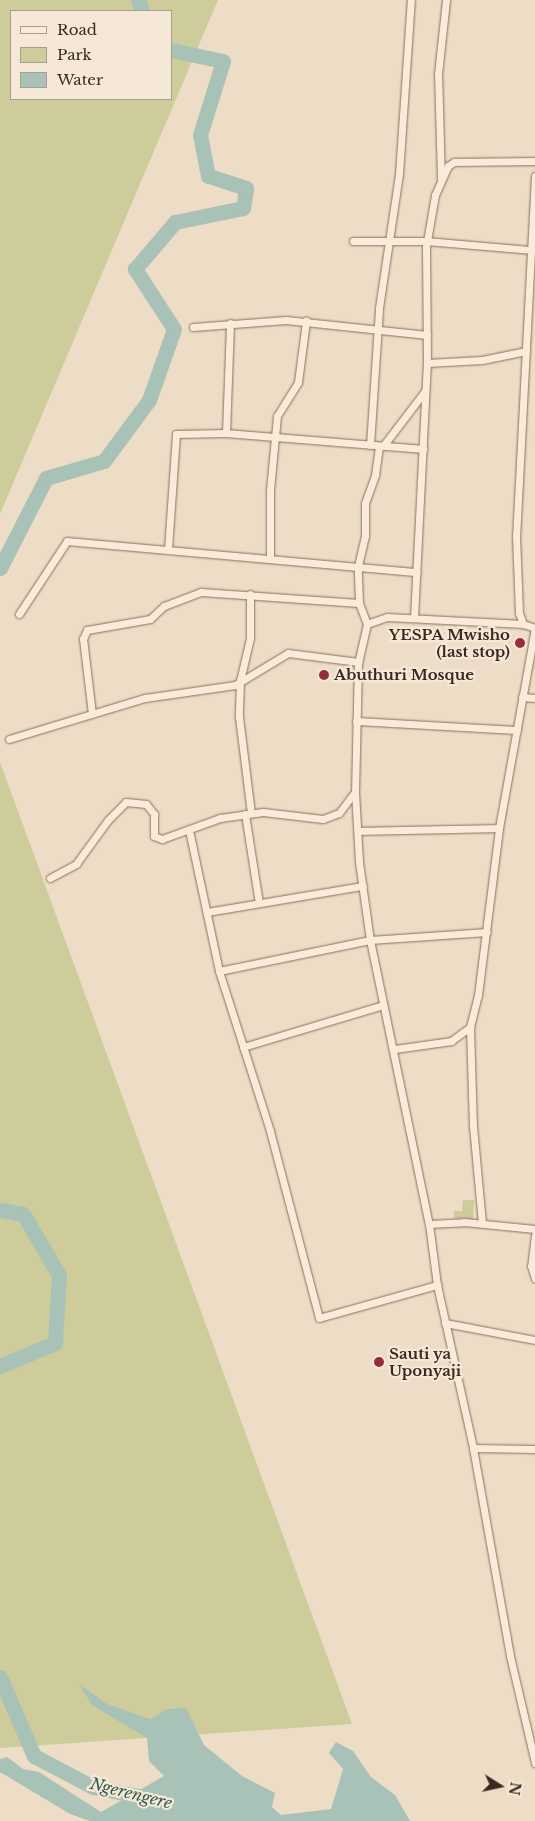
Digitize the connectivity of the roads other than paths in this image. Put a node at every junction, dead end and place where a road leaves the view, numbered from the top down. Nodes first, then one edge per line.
1 (411, 0) edge
2 (446, 0) edge
3 (535, 161) edge
4 (535, 176) edge
5 (441, 181) junction
6 (389, 240) junction
7 (353, 241) dead end
8 (426, 241) junction
9 (530, 250) junction
10 (306, 321) junction
11 (230, 323) junction
12 (193, 327) dead end
13 (377, 331) junction
14 (427, 335) junction
15 (526, 351) junction
16 (426, 364) junction
17 (425, 391) junction
18 (226, 432) junction
19 (274, 439) junction
20 (370, 445) junction
21 (381, 446) junction
22 (423, 449) junction
23 (168, 549) junction
24 (270, 557) junction
25 (358, 566) junction
26 (417, 572) junction
27 (250, 594) junction
28 (359, 603) junction
29 (19, 614) dead end
30 (414, 618) junction
31 (368, 624) junction
32 (523, 624) junction
33 (535, 628) edge
34 (358, 662) junction
35 (240, 681) junction
36 (522, 697) junction
37 (535, 698) edge
38 (92, 714) junction
39 (356, 721) junction
40 (516, 730) junction
41 (9, 739) dead end
42 (355, 792) junction
43 (248, 814) junction
44 (499, 828) junction
45 (189, 830) junction
46 (358, 831) junction
47 (50, 878) dead end
48 (363, 886) junction
49 (259, 904) junction
50 (207, 912) junction
51 (487, 932) junction
52 (370, 940) junction
53 (219, 971) junction
54 (383, 1005) junction
55 (470, 1027) junction
56 (243, 1047) junction
57 (395, 1050) junction
58 (482, 1223) junction
59 (429, 1224) junction
60 (535, 1229) edge
61 (535, 1235) edge
62 (535, 1278) edge
63 (437, 1286) junction
64 (445, 1323) junction
65 (535, 1340) edge
66 (473, 1448) junction
67 (535, 1449) edge
68 (535, 1763) edge

1 - 6 street
2 - 5 street
3 - 5 street
4 - 9 street
5 - 8 street
6 - 7 street
6 - 8 street
6 - 13 street
8 - 9 street
8 - 14 street
9 - 15 street
10 - 11 street
10 - 13 street
10 - 19 street
11 - 12 street
11 - 18 street
13 - 14 street
13 - 20 street
14 - 16 street
15 - 16 street
15 - 32 street
16 - 17 street
17 - 21 street
17 - 22 street
18 - 19 street
18 - 23 street
19 - 20 street
19 - 24 street
20 - 21 street
21 - 22 street
21 - 25 street
22 - 26 street
23 - 24 street
23 - 29 street
24 - 25 street
25 - 26 street
25 - 28 street
26 - 30 street
27 - 28 street
27 - 35 street
27 - 38 street
28 - 31 street
30 - 31 street
30 - 32 street
31 - 34 street
32 - 33 street
33 - 36 street
34 - 35 street
34 - 39 street
35 - 38 street
35 - 43 street
36 - 37 street
36 - 40 street
38 - 41 street
39 - 40 street
39 - 42 street
40 - 44 street
42 - 43 street
42 - 46 street
43 - 45 street
43 - 49 street
44 - 46 street
44 - 51 street
45 - 47 street
45 - 50 street
46 - 48 street
48 - 49 street
48 - 52 street
49 - 50 street
50 - 53 street
51 - 52 street
51 - 55 street
52 - 53 street
52 - 54 street
53 - 56 street
54 - 56 street
54 - 57 street
55 - 57 street
55 - 58 street
56 - 63 street
57 - 59 street
58 - 59 street
58 - 60 street
59 - 63 street
61 - 62 street
63 - 64 street
64 - 65 street
64 - 66 street
66 - 67 street
66 - 68 street

